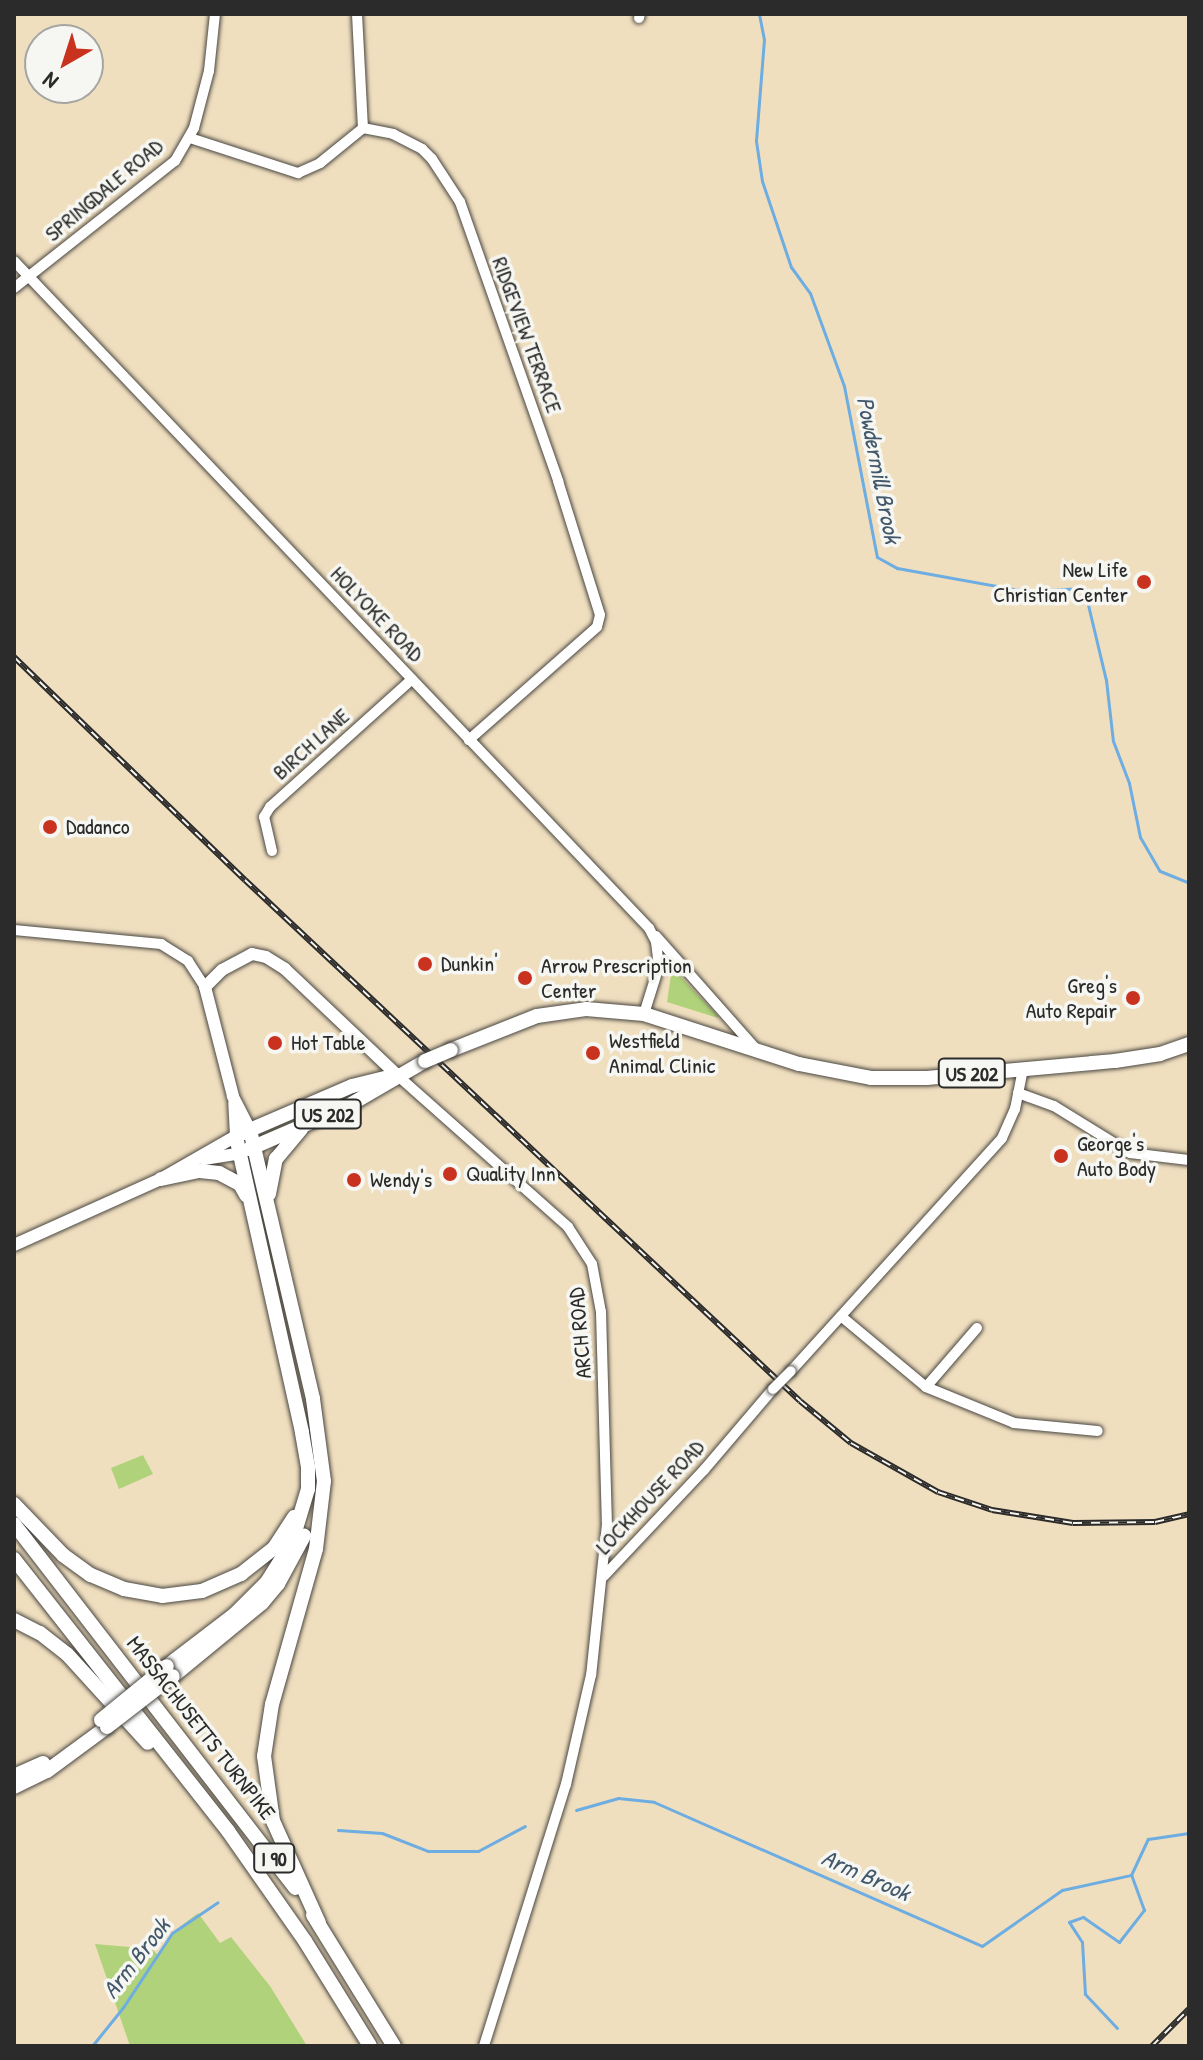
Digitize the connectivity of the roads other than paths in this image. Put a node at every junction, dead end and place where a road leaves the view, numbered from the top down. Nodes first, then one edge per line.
1 (215, 14) edge
2 (357, 14) edge
3 (363, 128) junction
4 (190, 138) junction
5 (14, 261) edge
6 (29, 277) junction
7 (14, 288) edge
8 (412, 679) junction
9 (469, 740) junction
10 (272, 851) dead end
11 (649, 928) junction
12 (14, 930) edge
13 (205, 987) junction
14 (644, 1014) junction
15 (1189, 1044) edge
16 (756, 1049) junction
17 (1023, 1069) junction
18 (397, 1075) junction
19 (1018, 1093) junction
20 (233, 1096) junction
21 (312, 1121) junction
22 (250, 1130) junction
23 (236, 1136) junction
24 (255, 1145) junction
25 (242, 1153) junction
26 (197, 1160) junction
27 (1189, 1160) edge
28 (161, 1179) junction
29 (252, 1209) junction
30 (270, 1218) junction
31 (14, 1245) edge
32 (842, 1317) junction
33 (977, 1328) dead end
34 (926, 1387) junction
35 (1098, 1431) dead end
36 (314, 1466) junction
37 (14, 1504) edge
38 (14, 1524) edge
39 (14, 1559) edge
40 (604, 1576) junction
41 (14, 1620) edge
42 (104, 1723) junction
43 (14, 1776) edge
44 (14, 1787) edge
45 (228, 1831) junction
46 (319, 1923) junction
47 (370, 2046) edge
48 (394, 2046) edge
49 (484, 2046) edge

1 - 4 street, SPRINGDALE ROAD
2 - 3 street
3 - 4 street
3 - 9 street, RIDGEVIEW TERRACE
4 - 6 street, SPRINGDALE ROAD
5 - 6 street, HOLYOKE ROAD
6 - 7 street, SPRINGDALE ROAD
6 - 8 street, HOLYOKE ROAD
8 - 9 street, HOLYOKE ROAD
8 - 10 street, BIRCH LANE
9 - 11 street, HOLYOKE ROAD
11 - 14 street, HOLYOKE ROAD
11 - 16 street
12 - 13 street
13 - 18 main road
13 - 20 main road
14 - 16 highway, US 202
14 - 18 highway, US 202, bridge
15 - 17 highway, US 202
16 - 17 highway, US 202
17 - 19 street, LOCKHOUSE ROAD
18 - 21 highway, US 202
18 - 22 highway, US 202
18 - 40 street, ARCH ROAD
19 - 27 street
19 - 32 street, LOCKHOUSE ROAD
20 - 22 main road
20 - 23 main road
21 - 24 highway, US 202
21 - 30 highway
22 - 23 highway, US 202
22 - 24 highway
23 - 25 highway
23 - 26 main road, US 202
24 - 25 highway, US 202
24 - 30 highway
25 - 26 main road, US 202
25 - 29 highway
26 - 28 main road, US 202
28 - 29 highway
28 - 31 main road, US 202
29 - 36 highway
30 - 36 highway
32 - 34 street
32 - 40 street, LOCKHOUSE ROAD, bridge
33 - 34 street
34 - 35 street
36 - 37 highway
36 - 42 highway, bridge
36 - 46 highway
38 - 46 highway, MASSACHUSETTS TURNPIKE / I 90
39 - 45 highway, MASSACHUSETTS TURNPIKE / I 90
40 - 49 street, LOCKHOUSE ROAD
41 - 45 highway
42 - 43 highway
42 - 44 highway
45 - 47 highway, MASSACHUSETTS TURNPIKE / I 90
46 - 48 highway, MASSACHUSETTS TURNPIKE / I 90

